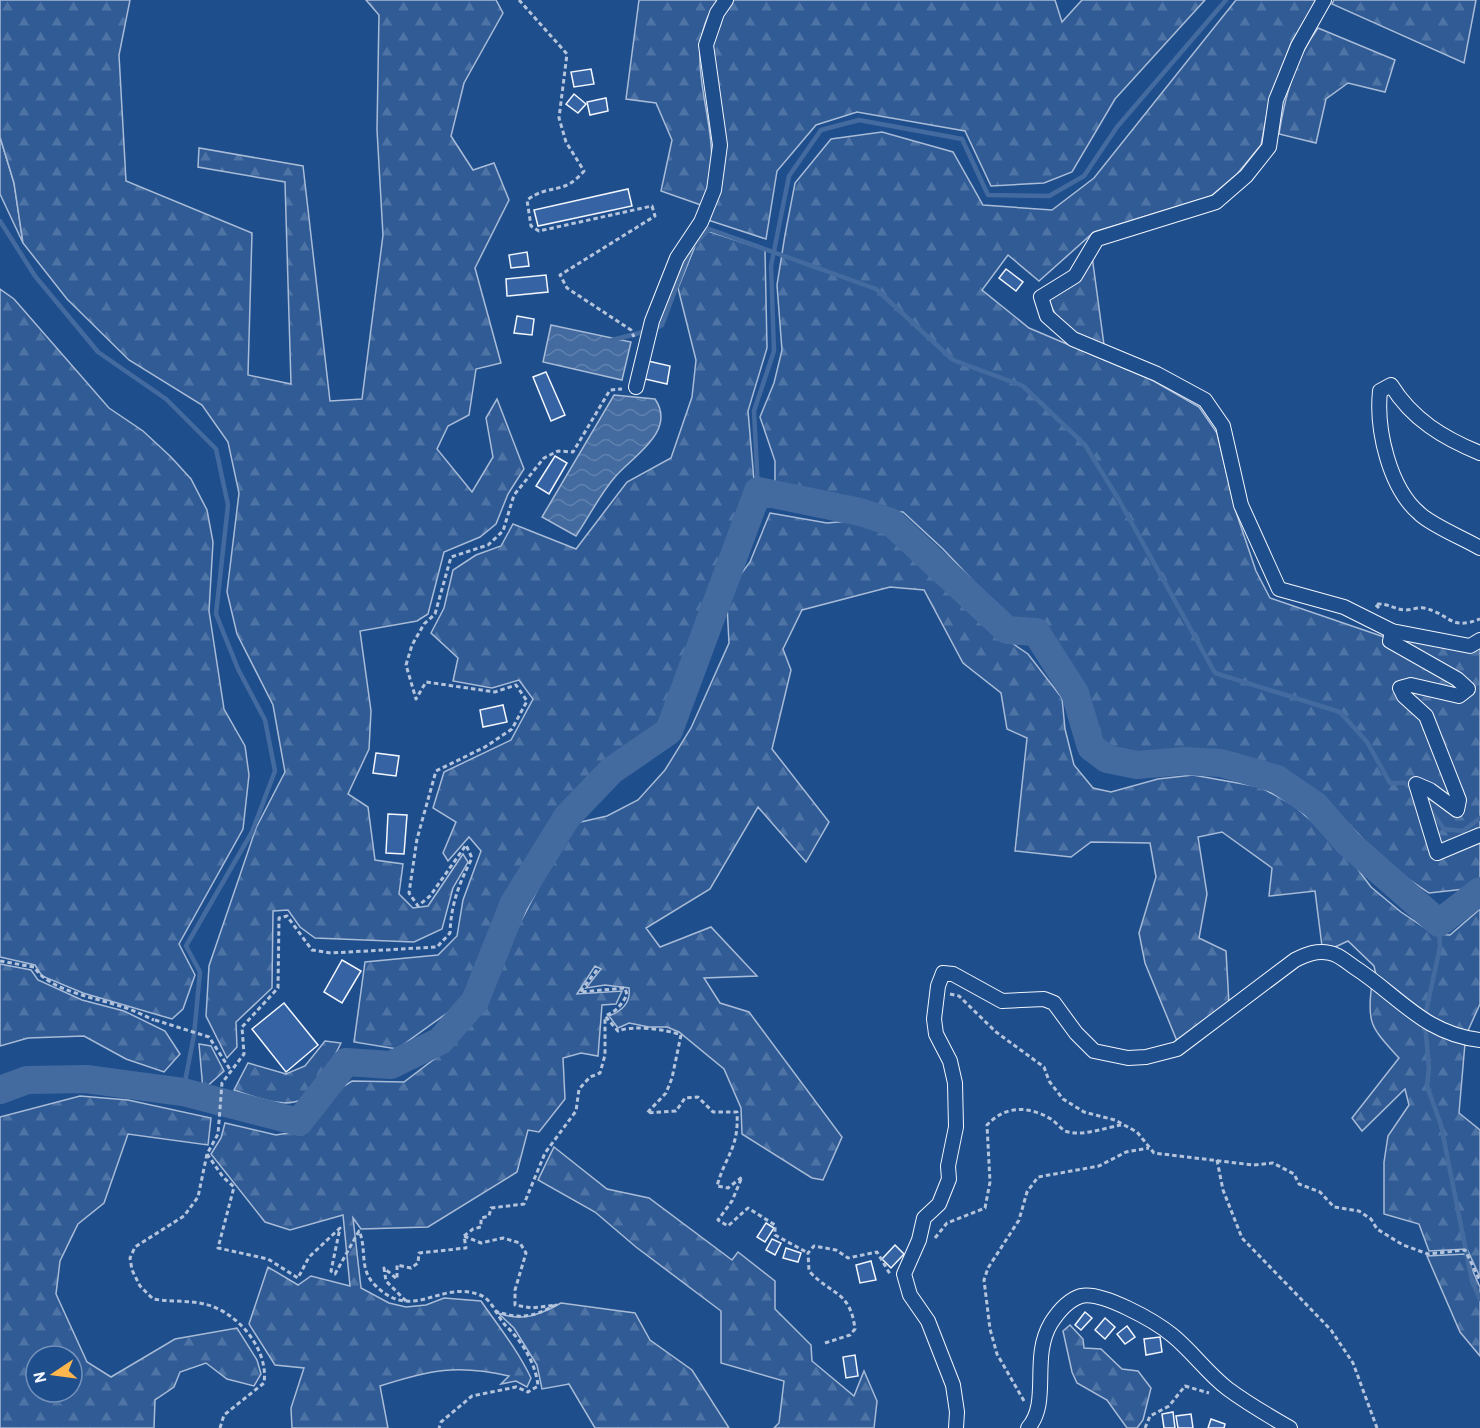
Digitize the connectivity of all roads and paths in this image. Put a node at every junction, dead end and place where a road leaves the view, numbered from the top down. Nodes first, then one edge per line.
1 (519, 0) edge
2 (726, 0) edge
3 (1324, 0) edge
4 (637, 343) dead end
5 (632, 384) junction
6 (609, 390) junction
7 (1480, 453) edge
8 (1480, 548) edge
9 (1480, 619) edge
10 (1392, 631) junction
11 (1480, 640) edge
12 (1480, 835) edge
13 (0, 961) edge
14 (597, 970) dead end
15 (936, 999) junction
16 (605, 1016) junction
17 (1480, 1040) edge
18 (231, 1071) junction
19 (1123, 1124) junction
20 (1150, 1148) junction
21 (207, 1154) junction
22 (1217, 1160) junction
23 (464, 1236) junction
24 (932, 1247) dead end
25 (808, 1253) junction
26 (1480, 1281) edge
27 (910, 1295) junction
28 (407, 1302) junction
29 (495, 1311) junction
30 (825, 1342) dead end
31 (1216, 1396) dead end
32 (1030, 1427) edge
33 (220, 1428) edge
34 (439, 1428) edge
35 (956, 1428) edge
36 (1145, 1428) edge
37 (1290, 1428) edge
38 (1377, 1428) edge

1 - 4 path
2 - 5 street
3 - 10 street
5 - 6 path
5 - 6 path
6 - 18 path
7 - 8 street
9 - 10 path
10 - 11 street
10 - 12 street
13 - 18 path
14 - 16 path
15 - 17 street
15 - 19 path
15 - 27 street
16 - 23 path
16 - 25 path
18 - 21 path
19 - 20 path
19 - 24 path
20 - 22 path
20 - 32 path
21 - 28 path
21 - 33 path
22 - 26 path
22 - 38 path
23 - 28 path
23 - 29 path
25 - 27 path
25 - 30 path
27 - 35 street
28 - 29 path
29 - 34 path
31 - 36 path
32 - 37 street

